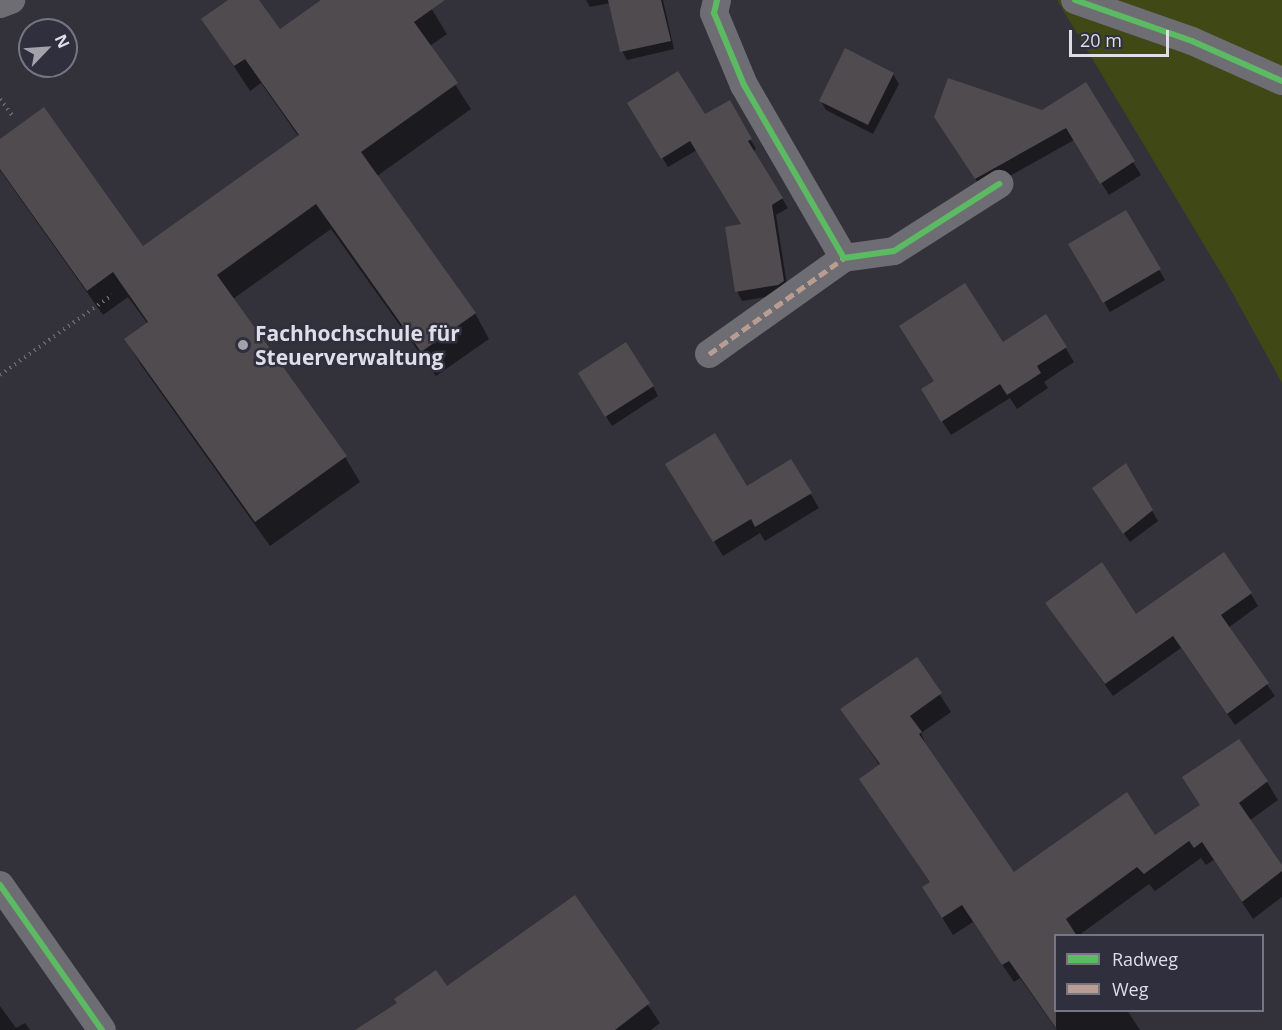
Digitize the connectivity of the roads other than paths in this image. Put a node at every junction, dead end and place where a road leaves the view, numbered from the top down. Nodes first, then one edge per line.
1 (11, 0) edge
2 (717, 0) edge
3 (1075, 0) edge
4 (0, 4) edge
5 (1282, 81) edge
6 (999, 184) dead end
7 (844, 258) junction
8 (709, 354) dead end
9 (0, 885) edge
10 (102, 1030) edge

1 - 4 street
2 - 7 street
3 - 5 street
6 - 7 street
7 - 8 street
9 - 10 street

